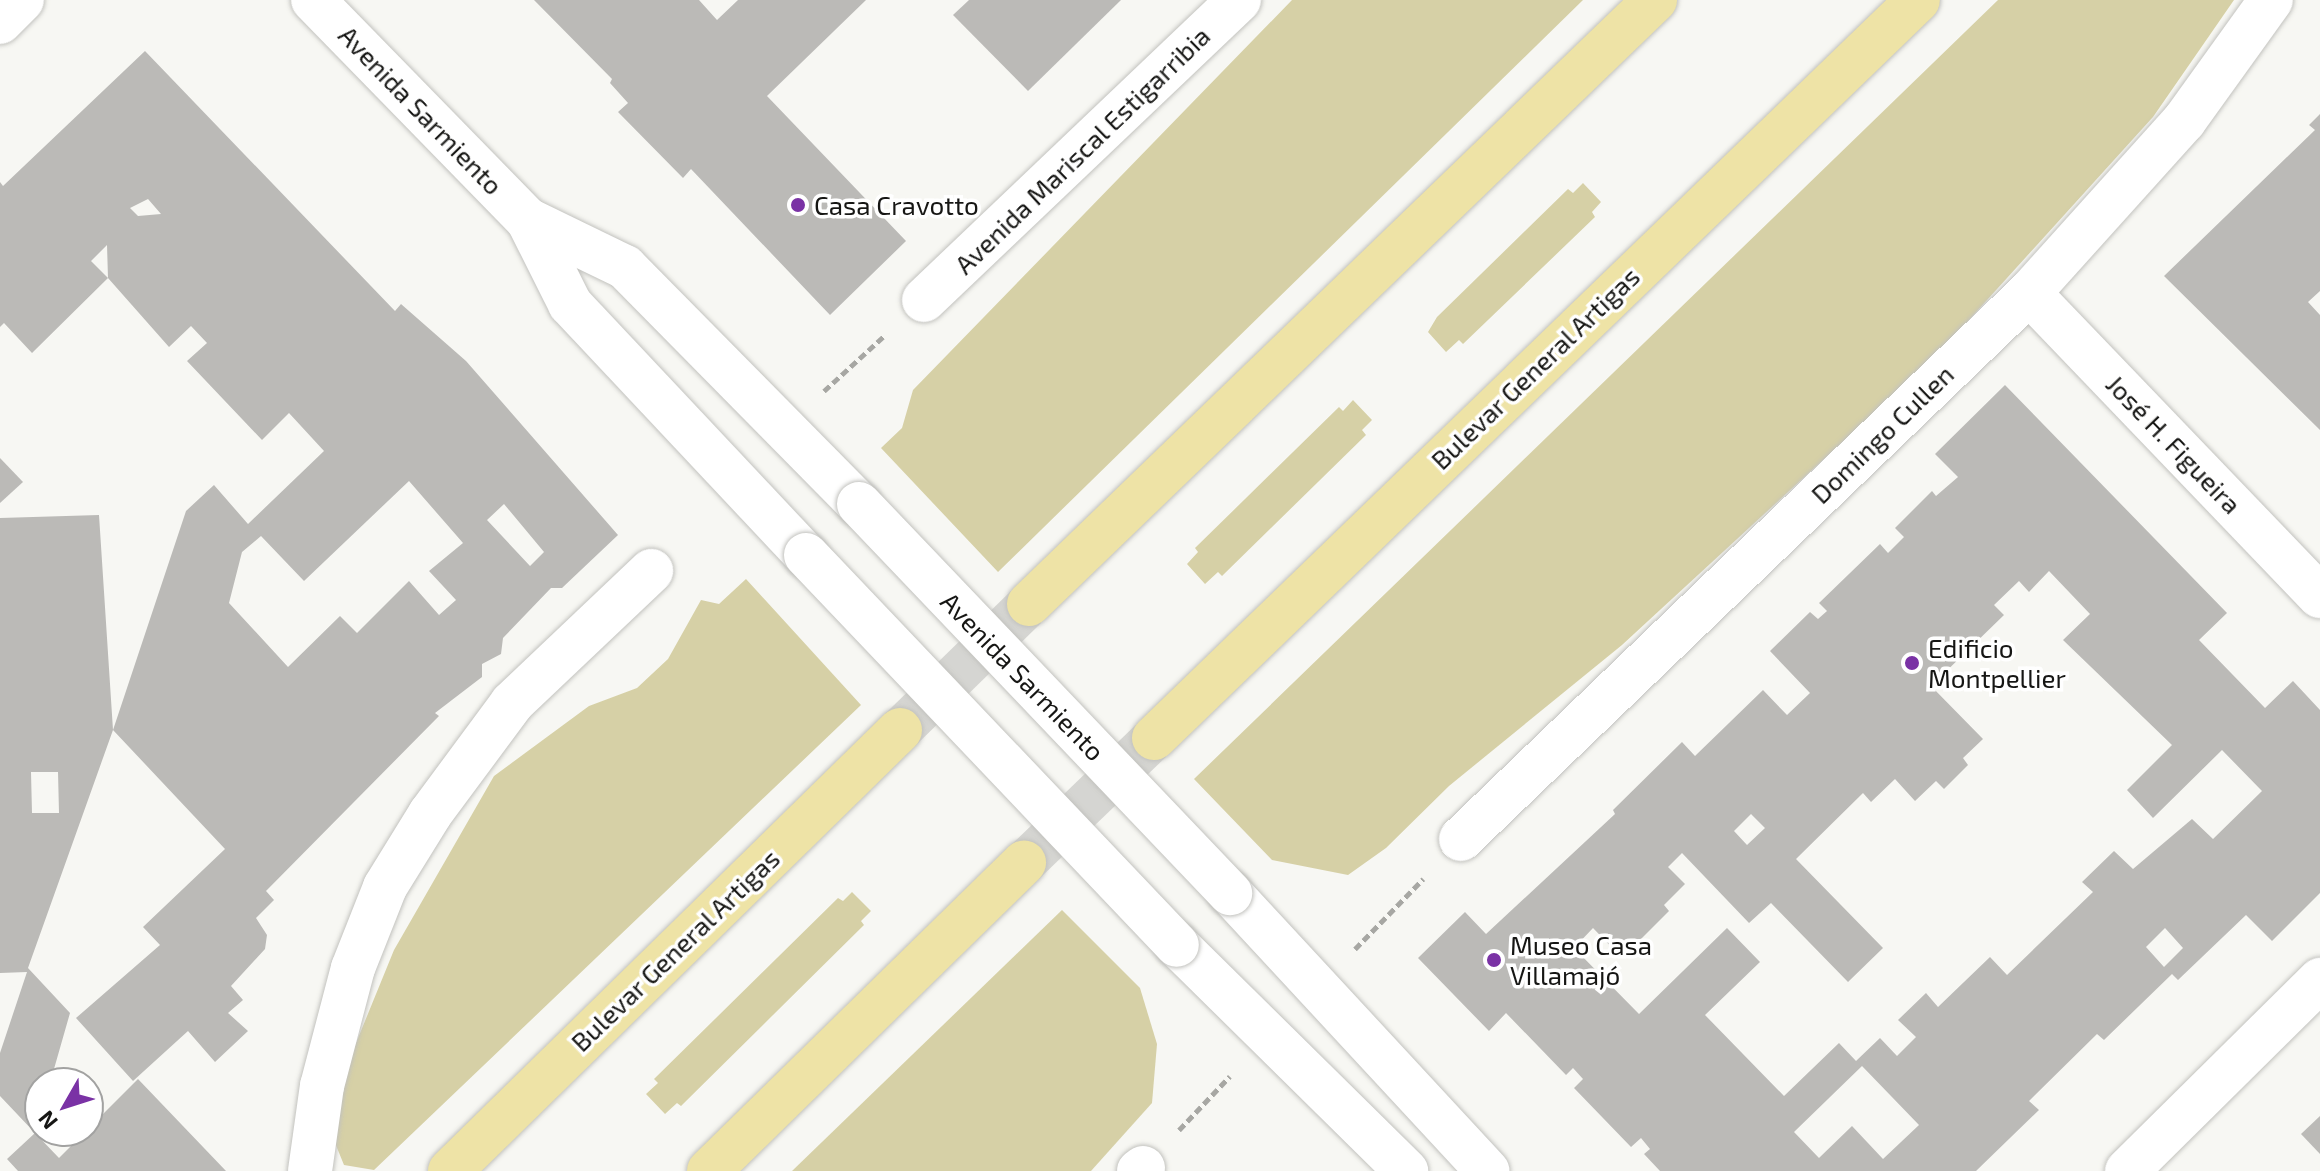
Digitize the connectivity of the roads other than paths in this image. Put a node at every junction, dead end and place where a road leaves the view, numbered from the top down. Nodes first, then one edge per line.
1 (22, 0) edge
2 (313, 0) edge
3 (1239, 0) edge
4 (1655, 0) edge
5 (1918, 0) edge
6 (2271, 0) edge
7 (0, 22) edge
8 (528, 220) junction
9 (2029, 293) junction
10 (924, 300) dead end
11 (651, 571) dead end
12 (2320, 596) edge
13 (1029, 604) tunnel mouth
14 (900, 730) tunnel mouth
15 (1154, 738) tunnel mouth
16 (1461, 839) dead end
17 (1024, 863) tunnel mouth
18 (2320, 980) edge
19 (310, 1171) edge
20 (450, 1171) edge
21 (709, 1171) edge
22 (1406, 1171) edge
23 (1487, 1171) edge
24 (2127, 1171) edge

1 - 7 street
2 - 8 street, Avenida Sarmiento
3 - 10 street, Avenida Mariscal Estigarribia
4 - 13 main road
5 - 15 main road, Bulevar General Artigas
6 - 9 street, Domingo Cullen
8 - 22 street, Avenida Sarmiento, bridge
8 - 23 street, Avenida Sarmiento, bridge
9 - 12 street, José H. Figueira
9 - 16 street, Domingo Cullen
11 - 19 street
14 - 20 main road, Bulevar General Artigas
17 - 21 main road
18 - 24 street

